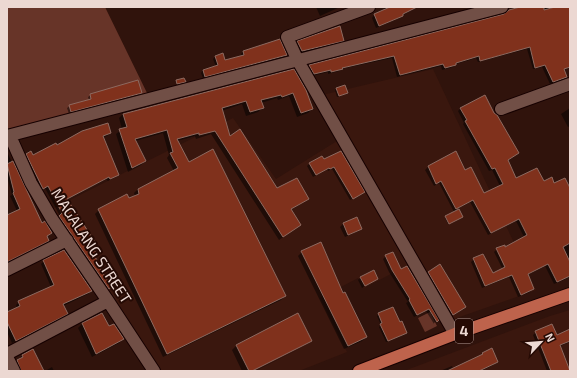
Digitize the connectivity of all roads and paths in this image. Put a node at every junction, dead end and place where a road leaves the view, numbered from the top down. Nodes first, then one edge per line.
1 (369, 7) edge
2 (502, 7) edge
3 (298, 60) junction
4 (570, 84) edge
5 (501, 110) dead end
6 (8, 136) edge
7 (67, 240) junction
8 (7, 270) edge
9 (570, 294) edge
10 (108, 301) junction
11 (456, 334) junction
12 (7, 356) edge
13 (14, 371) edge
14 (154, 371) edge
15 (359, 371) edge

1 - 3 street
2 - 3 street
3 - 6 street
3 - 11 street
4 - 5 street
6 - 7 street, MAGALANG STREET
7 - 8 street
7 - 10 street, MAGALANG STREET
9 - 11 main road, 4
10 - 12 street
10 - 14 street, MAGALANG STREET
11 - 15 main road, 4
12 - 13 street

